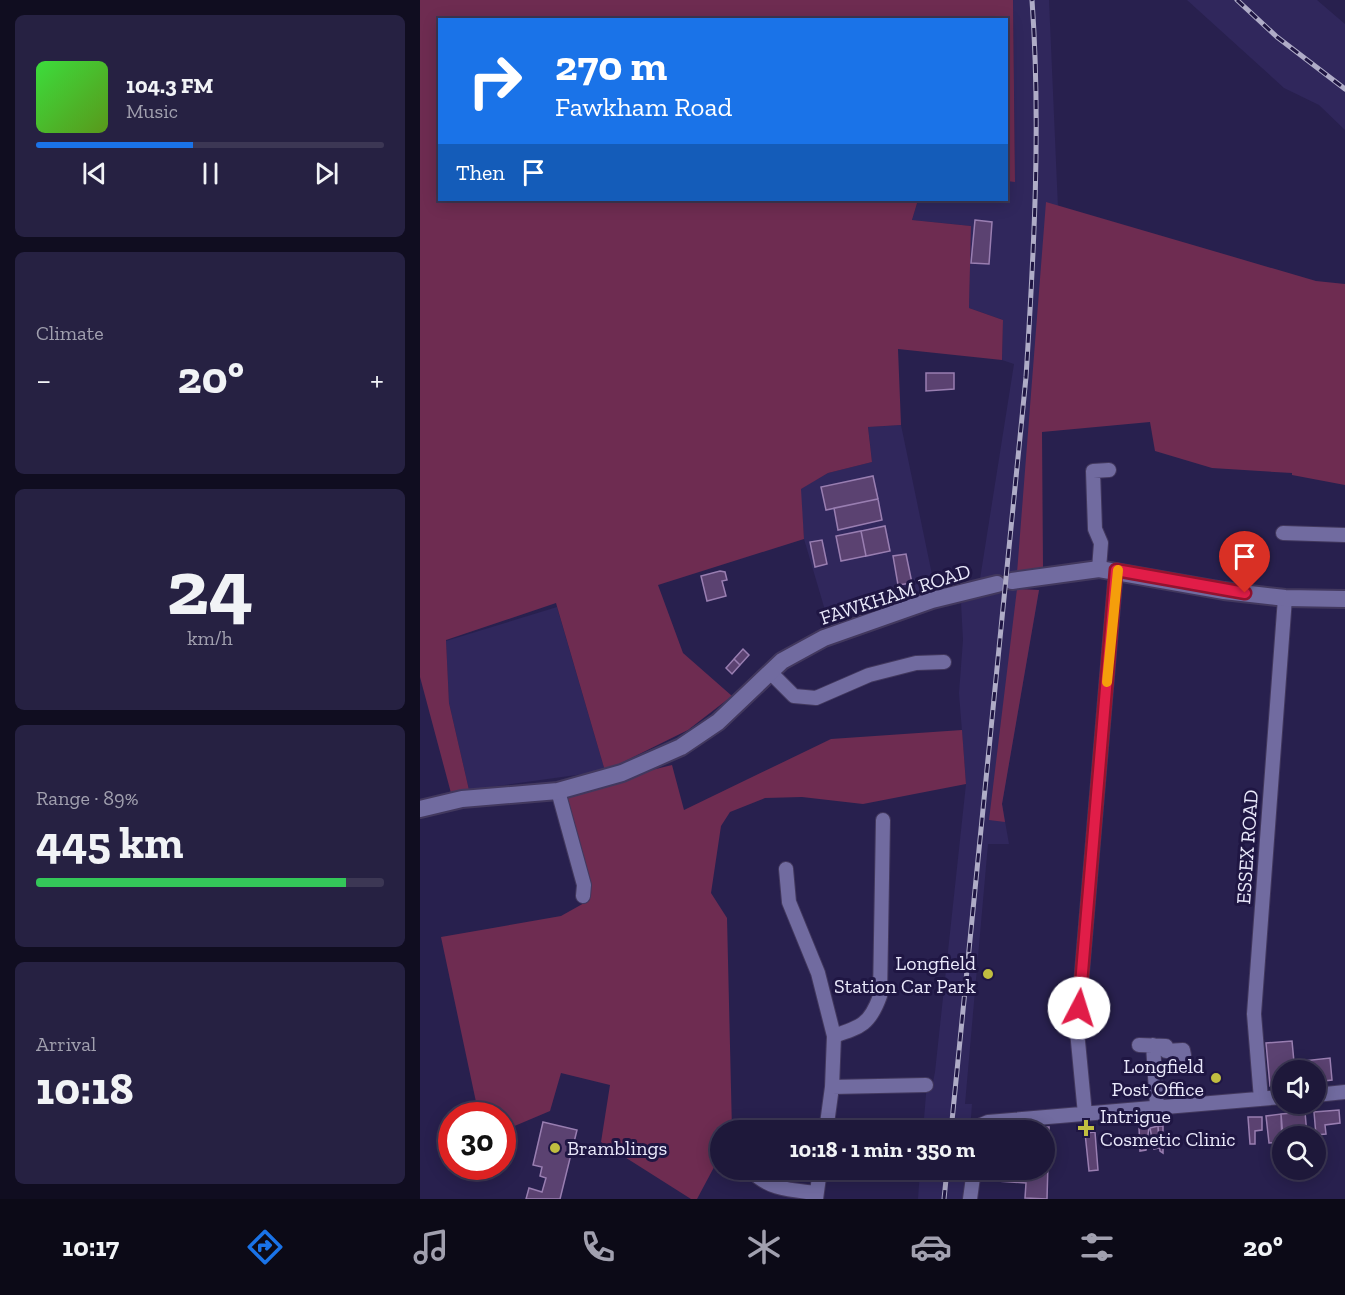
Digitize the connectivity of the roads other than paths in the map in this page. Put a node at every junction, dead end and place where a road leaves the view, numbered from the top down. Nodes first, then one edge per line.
1 (1110, 470) dead end
2 (1283, 533) dead end
3 (1345, 535) edge
4 (1099, 569) junction
5 (1116, 570) junction
6 (1285, 598) junction
7 (1345, 599) edge
8 (944, 662) dead end
9 (770, 672) junction
10 (558, 790) junction
11 (420, 809) edge
12 (883, 819) dead end
13 (786, 869) dead end
14 (583, 896) dead end
15 (834, 1036) junction
16 (1184, 1055) dead end
17 (926, 1085) dead end
18 (832, 1087) junction
19 (1345, 1092) edge
20 (1326, 1094) edge
21 (1272, 1098) edge
22 (1261, 1099) junction
23 (1157, 1107) junction
24 (1085, 1114) junction
25 (828, 1120) edge
26 (1012, 1120) edge
27 (761, 1180) edge
28 (818, 1180) edge
29 (973, 1180) edge
30 (816, 1196) edge
31 (970, 1199) edge

1 - 4 street
2 - 3 street
4 - 5 street, FAWKHAM ROAD
4 - 9 street, FAWKHAM ROAD
5 - 6 street, FAWKHAM ROAD
5 - 24 street
6 - 7 street, FAWKHAM ROAD
6 - 22 street, ESSEX ROAD
8 - 9 street
9 - 10 street, FAWKHAM ROAD
10 - 11 street, FAWKHAM ROAD
10 - 14 street
12 - 15 street
13 - 15 street
15 - 18 street
16 - 23 street
17 - 18 street
18 - 25 street
19 - 20 street
21 - 22 street
22 - 23 street
23 - 24 street
24 - 26 street
27 - 30 street
28 - 30 street
29 - 31 street

